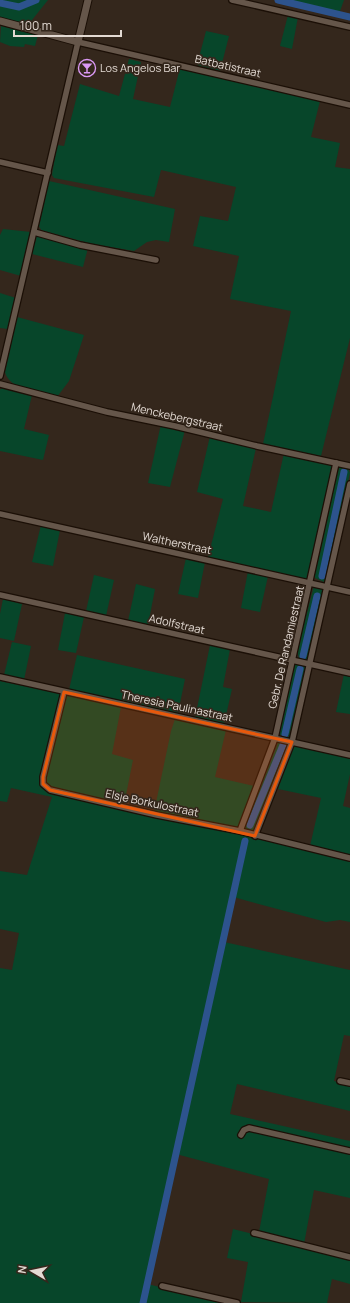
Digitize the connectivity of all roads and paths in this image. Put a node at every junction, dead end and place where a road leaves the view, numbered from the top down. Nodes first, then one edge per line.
1 (88, 0) edge
2 (232, 0) edge
3 (0, 21) edge
4 (350, 27) edge
5 (78, 42) junction
6 (350, 105) edge
7 (0, 162) edge
8 (48, 173) junction
9 (34, 232) junction
10 (156, 260) dead end
11 (0, 376) edge
12 (0, 384) edge
13 (336, 463) junction
14 (350, 466) edge
15 (350, 484) edge
16 (0, 514) edge
17 (311, 583) junction
18 (328, 587) junction
19 (350, 592) edge
20 (0, 595) edge
21 (292, 660) junction
22 (311, 664) junction
23 (350, 673) edge
24 (0, 678) edge
25 (64, 692) junction
26 (275, 738) junction
27 (292, 742) junction
28 (350, 756) edge
29 (240, 831) junction
30 (255, 836) junction
31 (350, 858) edge
32 (340, 1081) dead end
33 (350, 1083) edge
34 (241, 1134) dead end
35 (350, 1151) edge
36 (254, 1233) dead end
37 (350, 1257) edge
38 (162, 1286) dead end
39 (237, 1303) edge

1 - 5 street
2 - 4 street
3 - 5 street
5 - 6 street, Batbatistraat
5 - 8 street
7 - 8 street
8 - 9 street
9 - 10 street
9 - 11 street
12 - 13 street, Menckebergstraat
13 - 14 street, Menckebergstraat
13 - 17 street, Gebr. De Randamiestraat
15 - 18 street
16 - 17 street, Waltherstraat
17 - 18 street, Waltherstraat
17 - 21 street, Gebr. De Randamiestraat
18 - 19 street, Waltherstraat
18 - 22 street
20 - 21 street, Adolfstraat
21 - 22 street, Adolfstraat
21 - 26 street, Gebr. De Randamiestraat
22 - 23 street, Adolfstraat
22 - 27 street
24 - 25 street, Theresia Paulinastraat
25 - 26 street, Theresia Paulinastraat
25 - 29 street, Elsje Borkulostraat
26 - 27 street, Theresia Paulinastraat
26 - 29 street, Gebr. De Randamiestraat
27 - 28 street, Theresia Paulinastraat
27 - 30 street
29 - 30 street, Elsje Borkulostraat
30 - 31 street, Elsje Borkulostraat
32 - 33 street
34 - 35 street
36 - 37 street
38 - 39 street

